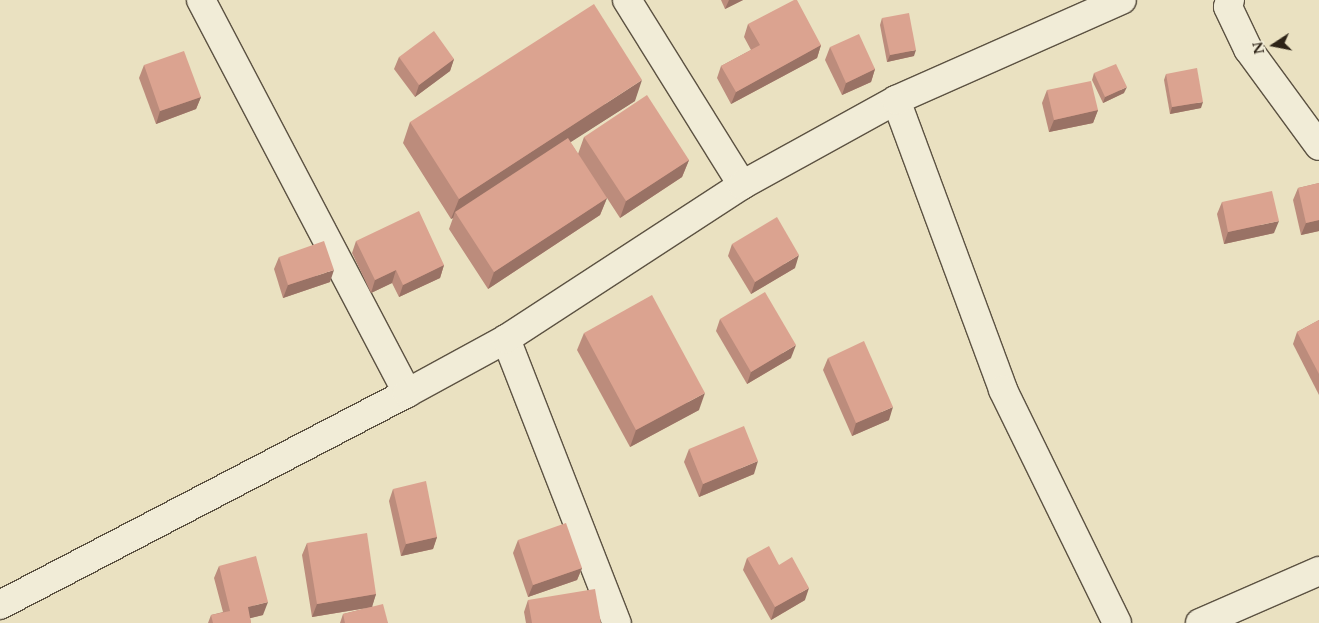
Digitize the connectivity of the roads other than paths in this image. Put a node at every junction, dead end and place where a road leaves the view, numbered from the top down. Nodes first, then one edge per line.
1 (201, 0) edge
2 (627, 0) edge
3 (1122, 0) edge
4 (1230, 0) edge
5 (896, 100) junction
6 (1319, 146) edge
7 (742, 185) junction
8 (506, 338) junction
9 (407, 393) junction
10 (1319, 571) edge
11 (0, 605) edge
12 (617, 623) edge
13 (1116, 623) edge
14 (1200, 623) edge

1 - 9 street
2 - 7 street
3 - 5 street
4 - 6 street
5 - 7 street
5 - 13 street
7 - 8 street
8 - 9 street
8 - 12 street
9 - 11 street
10 - 14 street

